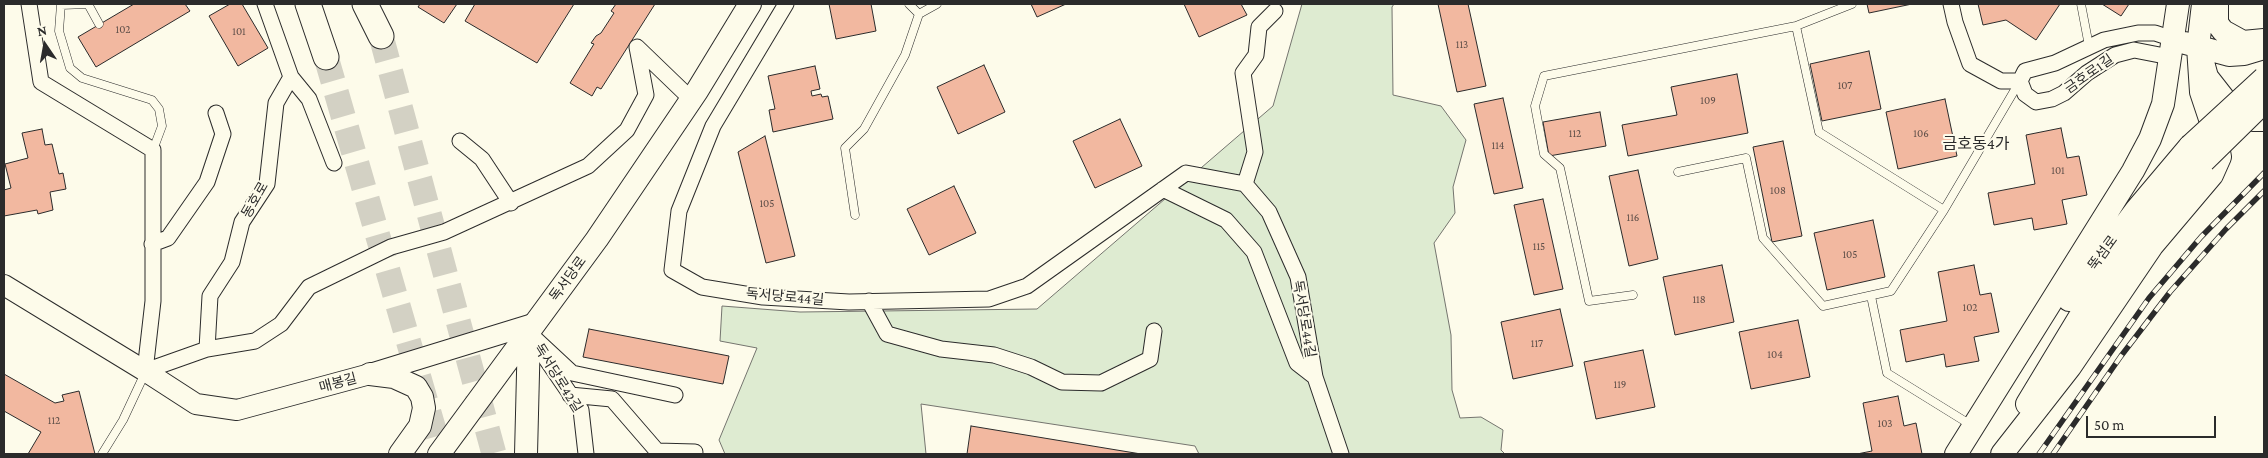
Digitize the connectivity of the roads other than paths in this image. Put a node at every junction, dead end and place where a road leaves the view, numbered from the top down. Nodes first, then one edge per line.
1 (29, 4) edge
2 (61, 4) edge
3 (265, 4) edge
4 (308, 4) edge
5 (365, 4) edge
6 (750, 4) edge
7 (786, 4) edge
8 (909, 4) edge
9 (937, 4) edge
10 (1852, 4) edge
11 (1951, 4) edge
12 (2081, 4) edge
13 (2178, 4) edge
14 (2182, 4) edge
15 (2203, 4) edge
16 (2217, 4) edge
17 (1275, 11) dead end
18 (919, 14) junction
19 (99, 24) dead end
20 (1796, 26) junction
21 (381, 36) tunnel mouth
22 (2264, 40) edge
23 (2089, 46) junction
24 (2198, 47) junction
25 (2172, 48) junction
26 (2264, 48) edge
27 (326, 57) tunnel mouth
28 (291, 77) junction
29 (2264, 78) edge
30 (2020, 81) junction
31 (691, 99) junction
32 (2264, 102) edge
33 (216, 113) dead end
34 (2264, 120) edge
35 (460, 142) dead end
36 (153, 150) junction
37 (2197, 154) junction
38 (334, 163) dead end
39 (1678, 172) dead end
40 (1245, 184) junction
41 (1163, 189) junction
42 (512, 203) junction
43 (1944, 210) junction
44 (855, 215) dead end
45 (152, 244) junction
46 (4, 285) edge
47 (1633, 295) dead end
48 (1871, 296) junction
49 (869, 301) junction
50 (533, 328) junction
51 (1154, 331) dead end
52 (207, 349) junction
53 (145, 371) junction
54 (370, 374) junction
55 (1315, 377) junction
56 (570, 395) junction
57 (676, 395) dead end
58 (1974, 427) junction
59 (530, 452) edge
60 (695, 452) dead end
61 (102, 454) edge
62 (400, 454) edge
63 (439, 454) edge
64 (586, 454) edge
65 (1341, 454) edge
66 (1956, 454) edge
67 (1975, 454) edge
68 (1997, 454) edge
69 (2002, 454) edge

1 - 36 street
2 - 19 lane
2 - 36 lane
3 - 28 street
4 - 27 main road
5 - 21 main road
6 - 31 main road, 독서당로
7 - 49 street, 독서당로44길
8 - 18 lane
9 - 18 lane
10 - 20 lane
11 - 30 street
12 - 23 lane
13 - 25 main road
14 - 24 main road
15 - 24 main road
16 - 22 main road
17 - 40 street
18 - 44 lane
20 - 43 lane
20 - 47 lane
23 - 25 street, 금호로1길
23 - 30 street, 금호로1길
24 - 25 main road
24 - 26 main road
24 - 34 main road
24 - 69 main road
25 - 30 street, 금호로1길
25 - 58 main road
28 - 38 street
28 - 52 street, 동호로
29 - 37 main road, 뚝섬로, bridge
30 - 43 lane
31 - 42 street
31 - 50 main road, 독서당로
32 - 37 main road, 뚝섬로, bridge
33 - 45 street
35 - 42 street
36 - 45 street
37 - 67 main road, 뚝섬로
37 - 68 main road, 뚝섬로
39 - 48 lane
40 - 41 street, 독서당로44길
40 - 55 street, 독서당로44길
41 - 49 street, 독서당로44길
41 - 55 street, 독서당로44길
42 - 52 street
43 - 48 lane
45 - 53 street
46 - 53 street, 매봉길
48 - 58 lane
49 - 51 street
50 - 54 street, 매봉길
50 - 56 street, 독서당로42길
50 - 57 street
50 - 59 main road
50 - 63 main road, 독서당로
52 - 53 street
53 - 54 street, 매봉길
53 - 61 lane
54 - 62 main road
55 - 65 street, 독서당로44길
56 - 60 street
56 - 64 street, 독서당로42길
58 - 66 main road

